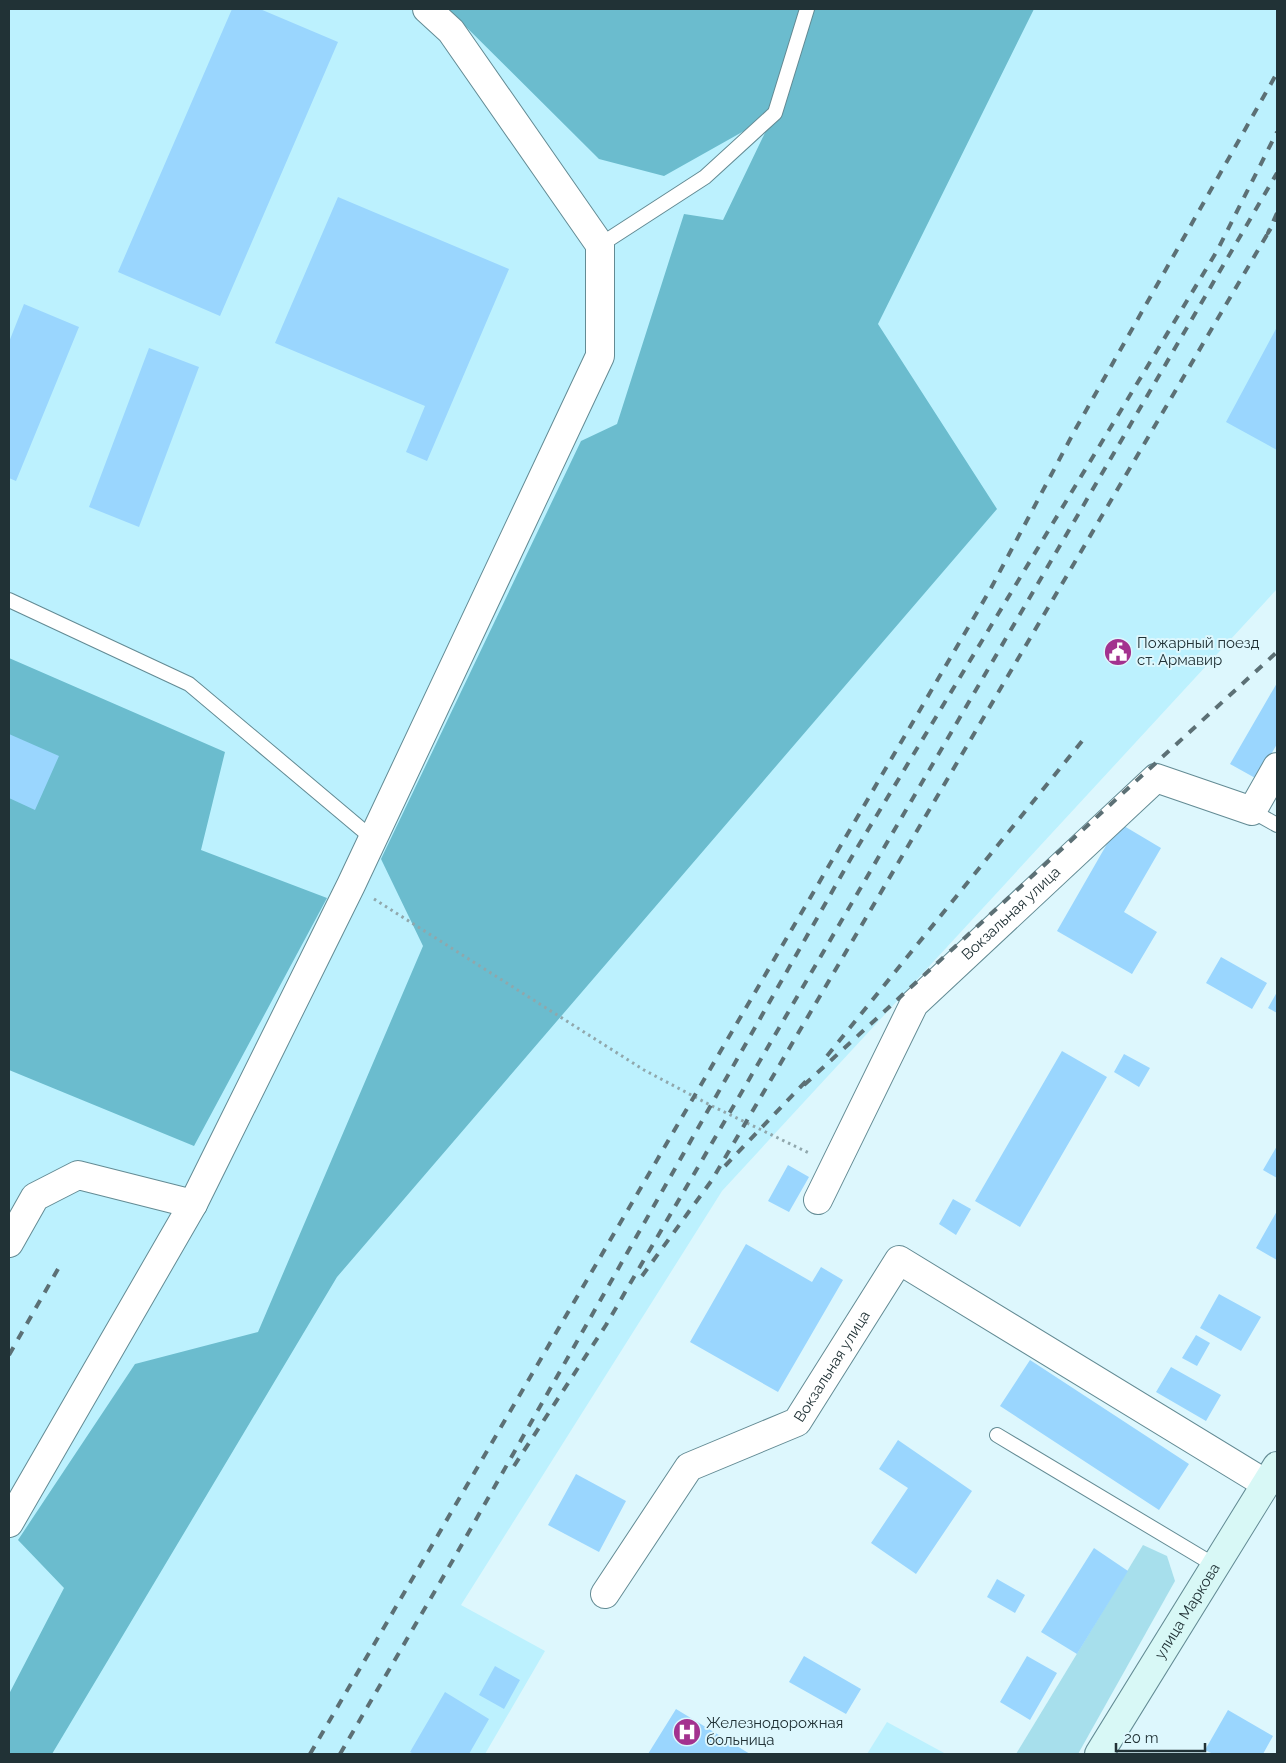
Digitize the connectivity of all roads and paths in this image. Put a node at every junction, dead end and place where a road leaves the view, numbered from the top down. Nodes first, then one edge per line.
1 (427, 9) edge
2 (806, 9) edge
3 (600, 245) junction
4 (9, 600) edge
5 (1277, 767) edge
6 (1252, 811) junction
7 (1277, 824) edge
8 (372, 838) junction
9 (351, 885) junction
10 (836, 1166) junction
11 (818, 1200) dead end
12 (192, 1204) junction
13 (9, 1243) edge
14 (997, 1435) dead end
15 (1274, 1472) edge
16 (9, 1522) edge
17 (1216, 1566) junction
18 (605, 1594) dead end
19 (1099, 1754) edge

1 - 3 street
2 - 3 lane
3 - 8 street
4 - 8 lane
5 - 6 street
6 - 7 lane
6 - 10 street, Вокзальная улица
8 - 9 street
9 - 10 path
9 - 12 street
10 - 11 street, Вокзальная улица
12 - 13 street
12 - 16 street
14 - 17 lane
15 - 17 main road, улица Маркова
15 - 18 street, Вокзальная улица
17 - 19 main road, улица Маркова

